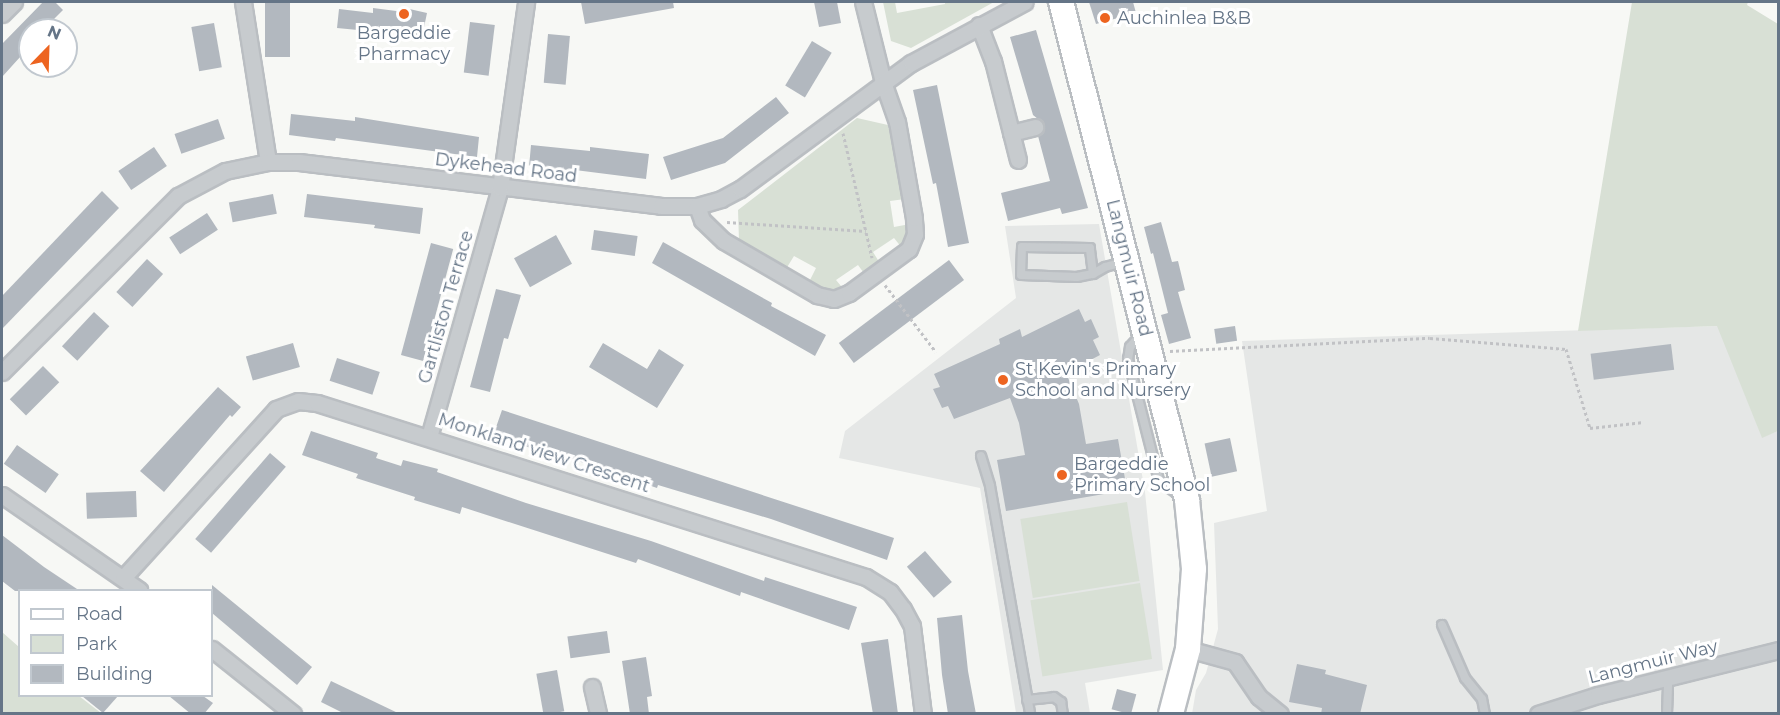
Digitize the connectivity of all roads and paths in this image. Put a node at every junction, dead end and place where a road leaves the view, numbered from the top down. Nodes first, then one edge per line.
1 (14, 2) edge
2 (243, 2) edge
3 (526, 2) edge
4 (863, 2) edge
5 (1025, 2) edge
6 (1061, 2) edge
7 (2, 14) edge
8 (979, 25) junction
9 (883, 82) junction
10 (839, 116) junction
11 (1035, 127) dead end
12 (1011, 132) junction
13 (1018, 160) dead end
14 (268, 162) junction
15 (500, 188) junction
16 (700, 213) junction
17 (866, 231) junction
18 (1127, 261) junction
19 (1093, 273) junction
20 (876, 274) junction
21 (1147, 342) junction
22 (936, 352) dead end
23 (2, 372) edge
24 (1644, 422) dead end
25 (429, 437) junction
26 (981, 456) dead end
27 (2, 495) edge
28 (123, 578) junction
29 (137, 589) edge
30 (1442, 625) dead end
31 (1188, 649) junction
32 (213, 650) edge
33 (1779, 650) edge
34 (1668, 678) junction
35 (592, 687) dead end
36 (1027, 700) junction
37 (293, 714) edge
38 (598, 714) edge
39 (923, 714) edge
40 (1030, 714) edge
41 (1063, 714) edge
42 (1171, 714) edge
43 (1280, 714) edge
44 (1485, 714) edge
45 (1538, 714) edge
46 (1667, 714) edge

1 - 7 street
2 - 14 street
3 - 15 street, Gartliston Terrace
4 - 9 street
5 - 8 street, Dykehead Road
6 - 18 main road, Langmuir Road
8 - 9 street, Dykehead Road
8 - 12 street
9 - 10 street, Dykehead Road
9 - 20 street
10 - 16 street, Dykehead Road
10 - 17 path
11 - 12 street
12 - 13 street
14 - 15 street, Dykehead Road
14 - 23 street, Dykehead Road
15 - 16 street, Dykehead Road
15 - 25 street, Gartliston Terrace
16 - 17 path
16 - 20 street
17 - 20 path
18 - 19 lane
18 - 21 main road, Langmuir Road
19 - 19 lane
20 - 22 path
21 - 24 path
21 - 31 main road, Langmuir Road
25 - 28 street, Monkland view Crescent
25 - 39 street, Monkland view Crescent
26 - 36 lane
27 - 28 street
28 - 29 street
30 - 44 lane
31 - 42 main road, Langmuir Road
31 - 43 street
32 - 37 street
33 - 34 street, Langmuir Way
34 - 45 street, Langmuir Way
34 - 46 lane
35 - 38 street
36 - 40 lane
36 - 41 lane

